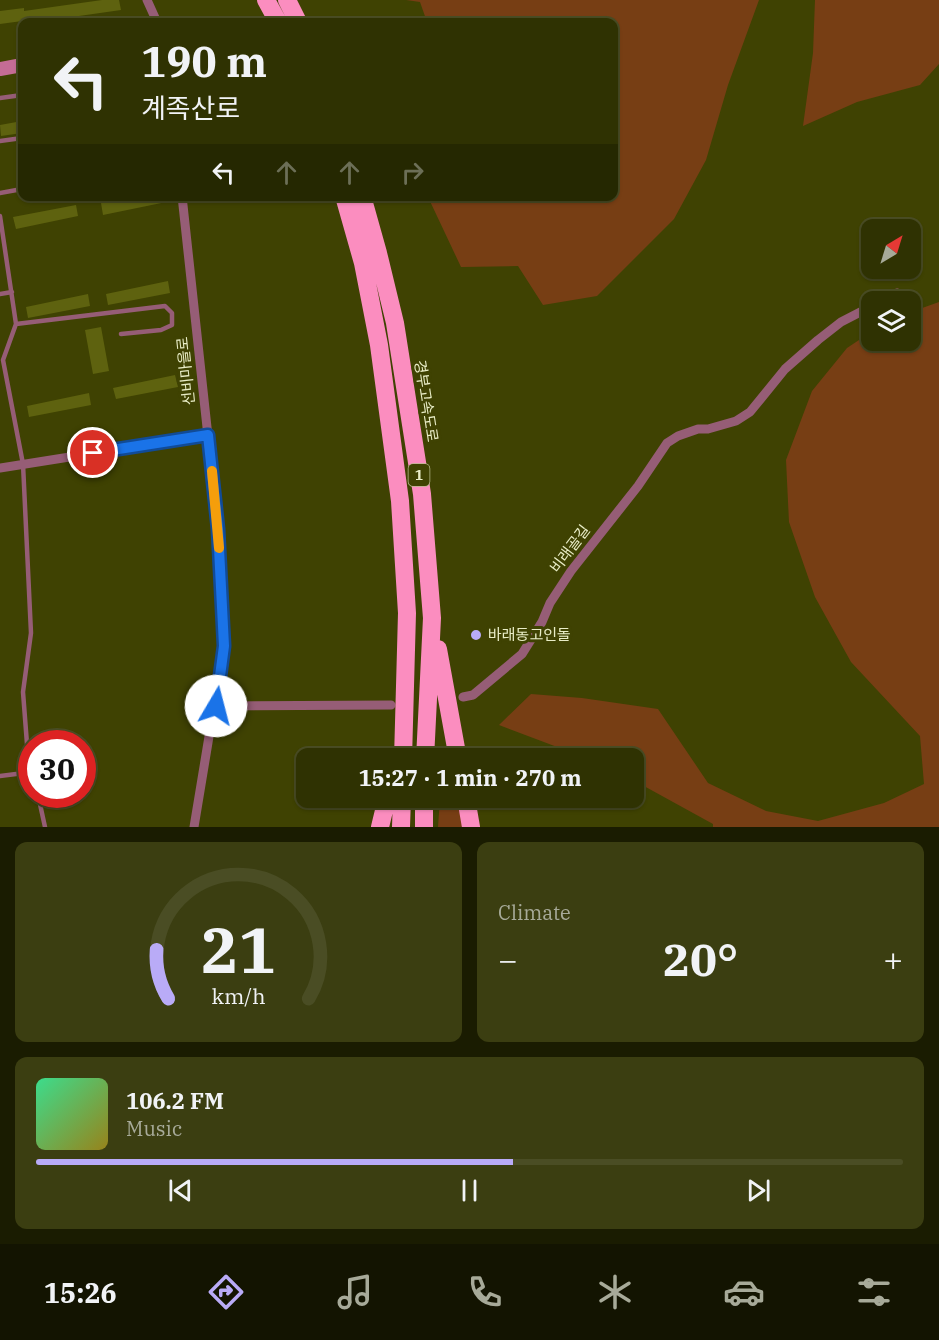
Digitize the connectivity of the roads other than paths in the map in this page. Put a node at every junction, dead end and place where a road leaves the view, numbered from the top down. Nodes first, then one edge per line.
1 (147, 0) edge
2 (266, 0) edge
3 (287, 0) edge
4 (155, 18) edge
5 (276, 18) edge
6 (296, 18) edge
7 (18, 66) edge
8 (0, 69) edge
9 (18, 96) edge
10 (0, 98) edge
11 (18, 139) edge
12 (0, 141) edge
13 (18, 190) edge
14 (0, 193) edge
15 (183, 201) edge
16 (345, 201) edge
17 (363, 201) edge
18 (0, 216) edge
19 (3, 248) edge
20 (12, 292) junction
21 (0, 294) edge
22 (861, 312) edge
23 (16, 324) junction
24 (121, 334) dead end
25 (0, 346) edge
26 (7, 349) junction
27 (208, 435) junction
28 (23, 464) junction
29 (0, 468) edge
30 (407, 613) junction
31 (432, 618) junction
32 (463, 697) dead end
33 (391, 705) dead end
34 (216, 706) junction
35 (26, 730) edge
36 (395, 748) edge
37 (403, 748) edge
38 (426, 748) edge
39 (456, 748) edge
40 (18, 774) edge
41 (0, 776) edge
42 (41, 808) edge
43 (385, 808) edge
44 (402, 808) edge
45 (424, 808) edge
46 (468, 808) edge
47 (45, 827) edge
48 (194, 827) edge
49 (380, 827) edge
50 (401, 827) edge
51 (424, 827) edge
52 (471, 827) edge

1 - 4 street
2 - 5 highway
3 - 6 highway
7 - 8 main road
9 - 10 lane
11 - 12 lane
13 - 14 lane
15 - 27 street, 선비마을로
16 - 30 highway, 1
17 - 31 highway, 경부고속도로 / 1
18 - 19 lane
19 - 20 lane
20 - 21 lane
20 - 23 lane
22 - 32 street, 비래골길
23 - 24 lane
23 - 26 lane
25 - 26 lane
26 - 28 lane
27 - 28 street
27 - 34 street, 선비마을로
28 - 29 street
28 - 35 lane
30 - 36 highway
30 - 37 highway, 1
31 - 38 highway, 경부고속도로 / 1
31 - 39 highway
33 - 34 street
34 - 48 street, 선비마을로
40 - 41 lane
42 - 47 lane
43 - 49 highway
44 - 50 highway
45 - 51 highway
46 - 52 highway

